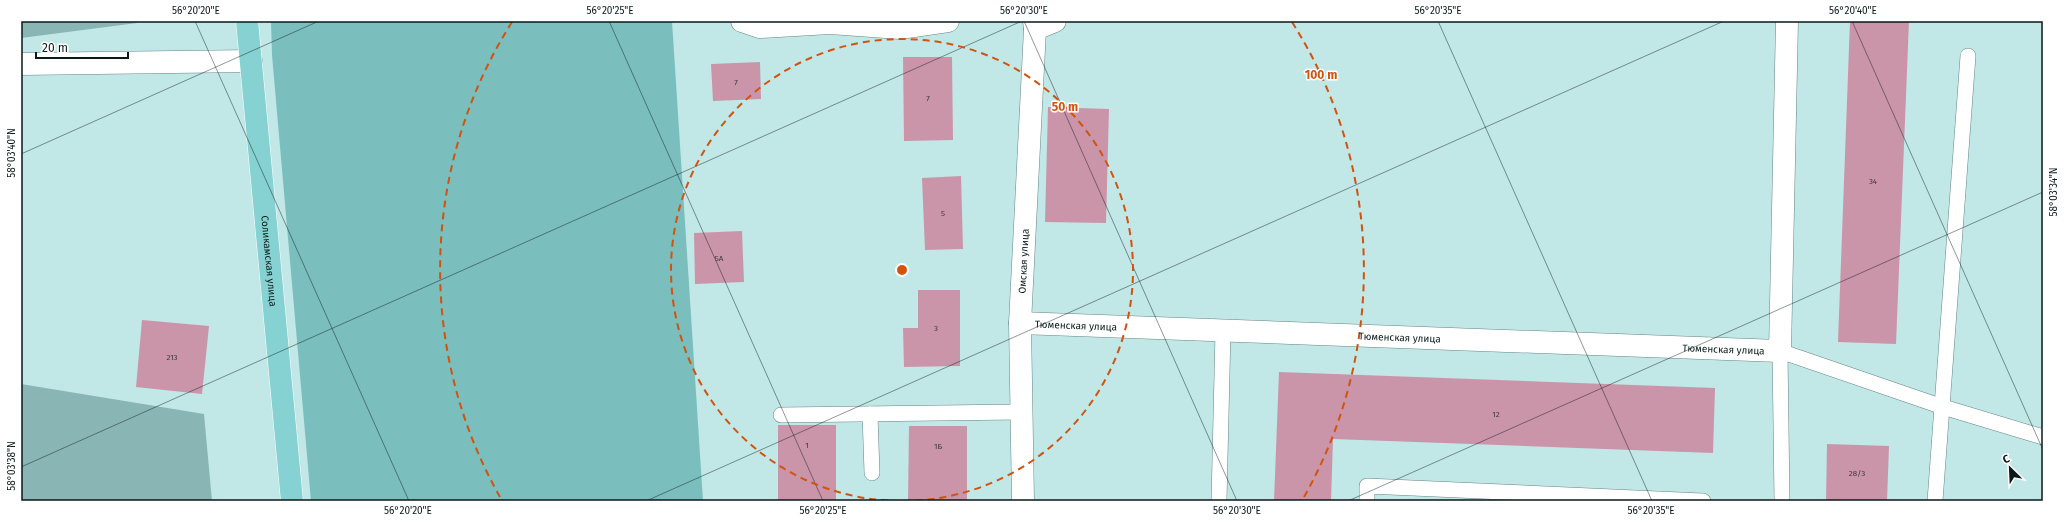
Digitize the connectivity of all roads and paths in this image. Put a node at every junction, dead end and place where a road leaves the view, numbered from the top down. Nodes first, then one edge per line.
1 (247, 21) edge
2 (742, 21) edge
3 (948, 21) edge
4 (1787, 21) edge
5 (1041, 24) edge
6 (1968, 56) dead end
7 (250, 61) junction
8 (21, 64) edge
9 (1020, 323) junction
10 (1223, 331) junction
11 (1780, 351) junction
12 (1943, 408) junction
13 (1022, 412) junction
14 (780, 414) dead end
15 (870, 414) junction
16 (2043, 437) edge
17 (872, 473) dead end
18 (292, 501) edge
19 (1024, 501) edge
20 (1219, 501) edge
21 (1367, 501) edge
22 (1703, 501) edge
23 (1782, 501) edge
24 (1935, 501) edge

1 - 7 main road, Соликамская улица
2 - 3 street
4 - 11 street
5 - 9 street, Омская улица
6 - 12 lane
7 - 8 street
7 - 18 main road, Соликамская улица
9 - 10 street, Тюменская улица
9 - 13 street, Омская улица
10 - 11 street, Тюменская улица
10 - 20 lane
11 - 12 lane
11 - 23 lane
12 - 16 lane
12 - 24 lane
13 - 15 lane
13 - 19 street, Омская улица
14 - 15 lane
15 - 17 lane
21 - 22 lane

